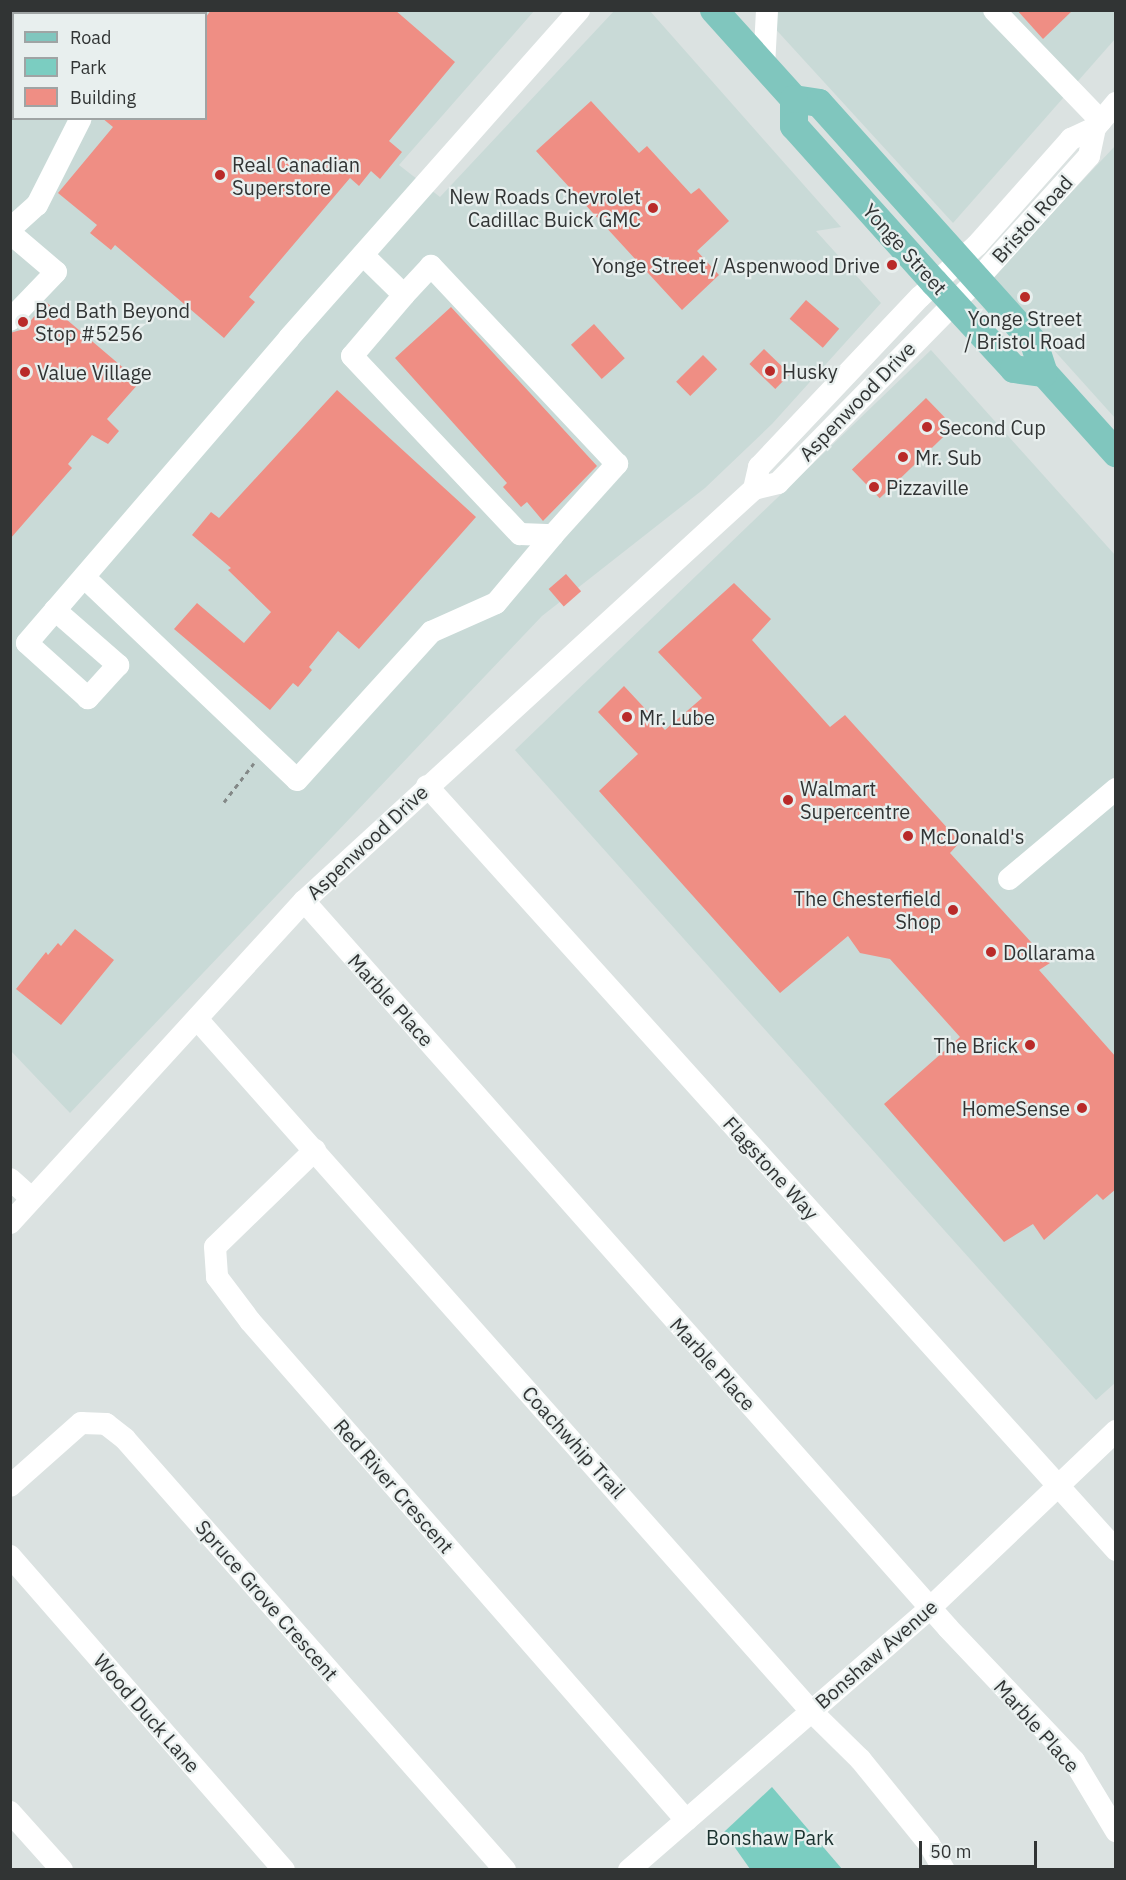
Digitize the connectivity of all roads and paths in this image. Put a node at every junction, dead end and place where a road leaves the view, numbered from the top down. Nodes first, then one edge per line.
1 (579, 10) edge
2 (714, 10) edge
3 (767, 10) edge
4 (994, 10) edge
5 (764, 66) junction
6 (794, 99) junction
7 (1104, 118) edge
8 (80, 120) edge
9 (10, 231) edge
10 (363, 255) junction
11 (969, 270) junction
12 (944, 292) junction
13 (404, 295) junction
14 (10, 320) edge
15 (1044, 373) junction
16 (1116, 453) edge
17 (553, 535) junction
18 (84, 577) junction
19 (55, 610) dead end
20 (264, 749) junction
21 (427, 786) junction
22 (1116, 789) edge
23 (224, 802) dead end
24 (1009, 879) dead end
25 (304, 901) junction
26 (197, 1019) junction
27 (315, 1150) junction
28 (10, 1179) edge
29 (31, 1198) junction
30 (10, 1223) edge
31 (1116, 1431) edge
32 (10, 1486) edge
33 (1058, 1486) junction
34 (1116, 1550) edge
35 (10, 1556) edge
36 (930, 1608) junction
37 (811, 1711) junction
38 (10, 1812) edge
39 (686, 1820) junction
40 (1116, 1832) edge
41 (62, 1869) edge
42 (284, 1869) edge
43 (505, 1869) edge
44 (629, 1869) edge
45 (944, 1869) edge

1 - 10 street
2 - 5 main road
3 - 5 street
4 - 7 street
5 - 6 main road
6 - 11 main road, Yonge Street
6 - 12 main road, Yonge Street
7 - 11 street, Bristol Road
8 - 9 street
9 - 14 street
10 - 13 street
10 - 18 street
11 - 12 street, Bristol Road
11 - 15 main road, Yonge Street
12 - 15 main road, Yonge Street
12 - 21 street, Aspenwood Drive
13 - 17 street
13 - 17 street
15 - 16 main road, Yonge Street
17 - 20 street
18 - 19 street
18 - 20 street
20 - 23 path
21 - 25 street, Aspenwood Drive
21 - 33 street, Flagstone Way
22 - 24 street
25 - 26 street, Aspenwood Drive
25 - 36 street, Marble Place
26 - 27 street, Coachwhip Trail
26 - 29 street, Aspenwood Drive
27 - 37 street, Coachwhip Trail
27 - 39 street, Red River Crescent
28 - 29 street
29 - 30 street, Aspenwood Drive
31 - 33 street, Bonshaw Avenue
32 - 43 street, Spruce Grove Crescent
33 - 34 street, Flagstone Way
33 - 36 street, Bonshaw Avenue
35 - 42 street, Wood Duck Lane
36 - 37 street, Bonshaw Avenue
36 - 40 street, Marble Place
37 - 39 street, Bonshaw Avenue
37 - 45 street, Coachwhip Trail
38 - 41 street
39 - 44 street, Bonshaw Avenue

